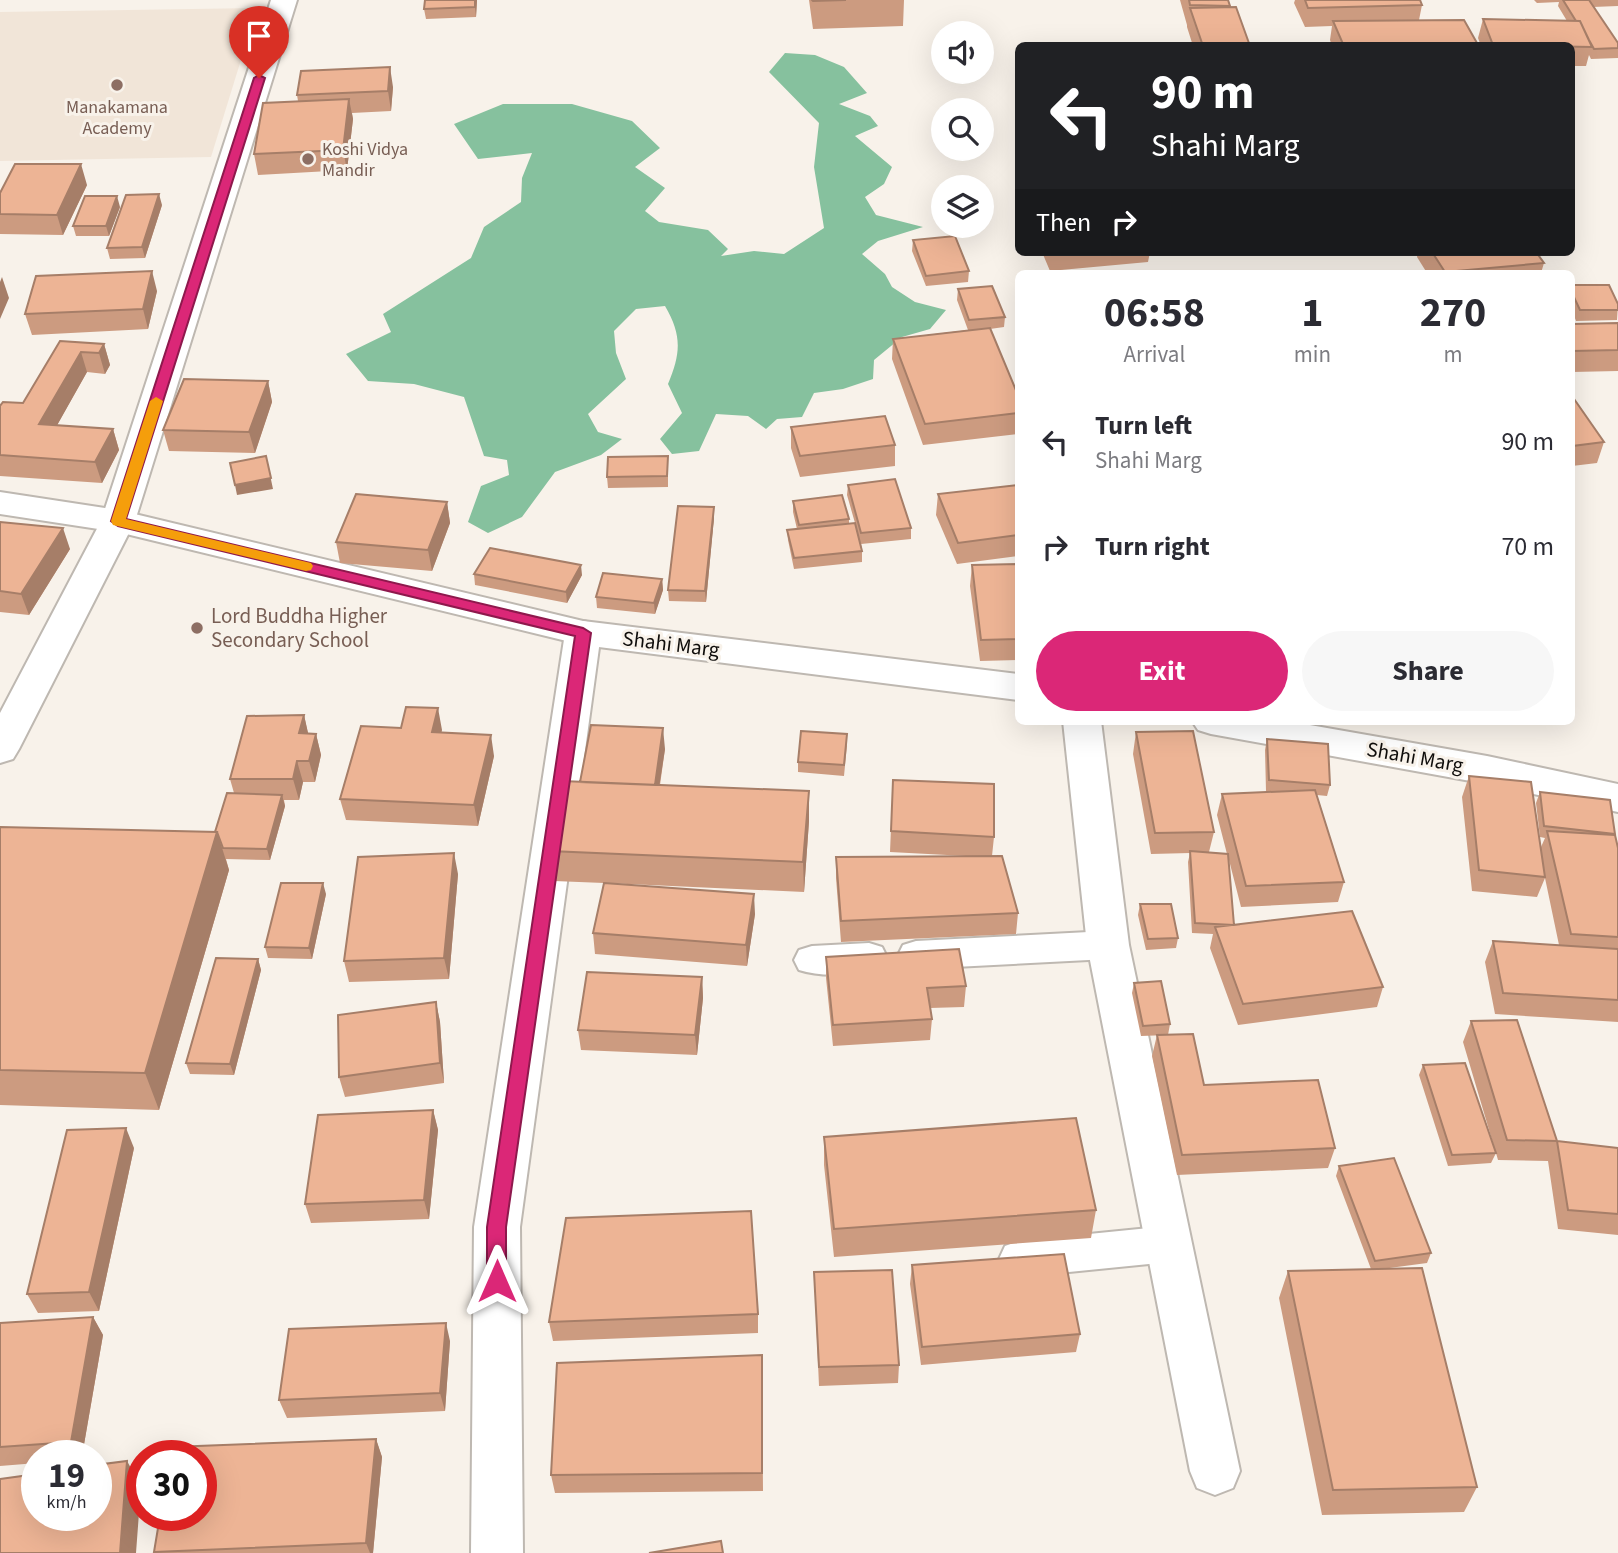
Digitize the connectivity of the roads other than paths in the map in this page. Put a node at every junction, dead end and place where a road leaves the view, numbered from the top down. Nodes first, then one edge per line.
1 (284, 0) edge
2 (0, 503) edge
3 (118, 521) junction
4 (583, 633) junction
5 (1015, 687) edge
6 (1082, 725) edge
7 (1234, 725) edge
8 (0, 749) edge
9 (1618, 798) edge
10 (1108, 945) junction
11 (812, 960) dead end
12 (1169, 1244) junction
13 (988, 1262) edge
14 (1215, 1471) dead end
15 (498, 1553) edge

1 - 3 street
2 - 3 street, Shahi Marg
3 - 4 street, Shahi Marg
3 - 8 street
4 - 5 street, Shahi Marg
4 - 15 street
6 - 10 street
7 - 9 street, Shahi Marg
10 - 11 lane
10 - 12 street
12 - 13 lane
12 - 14 street

